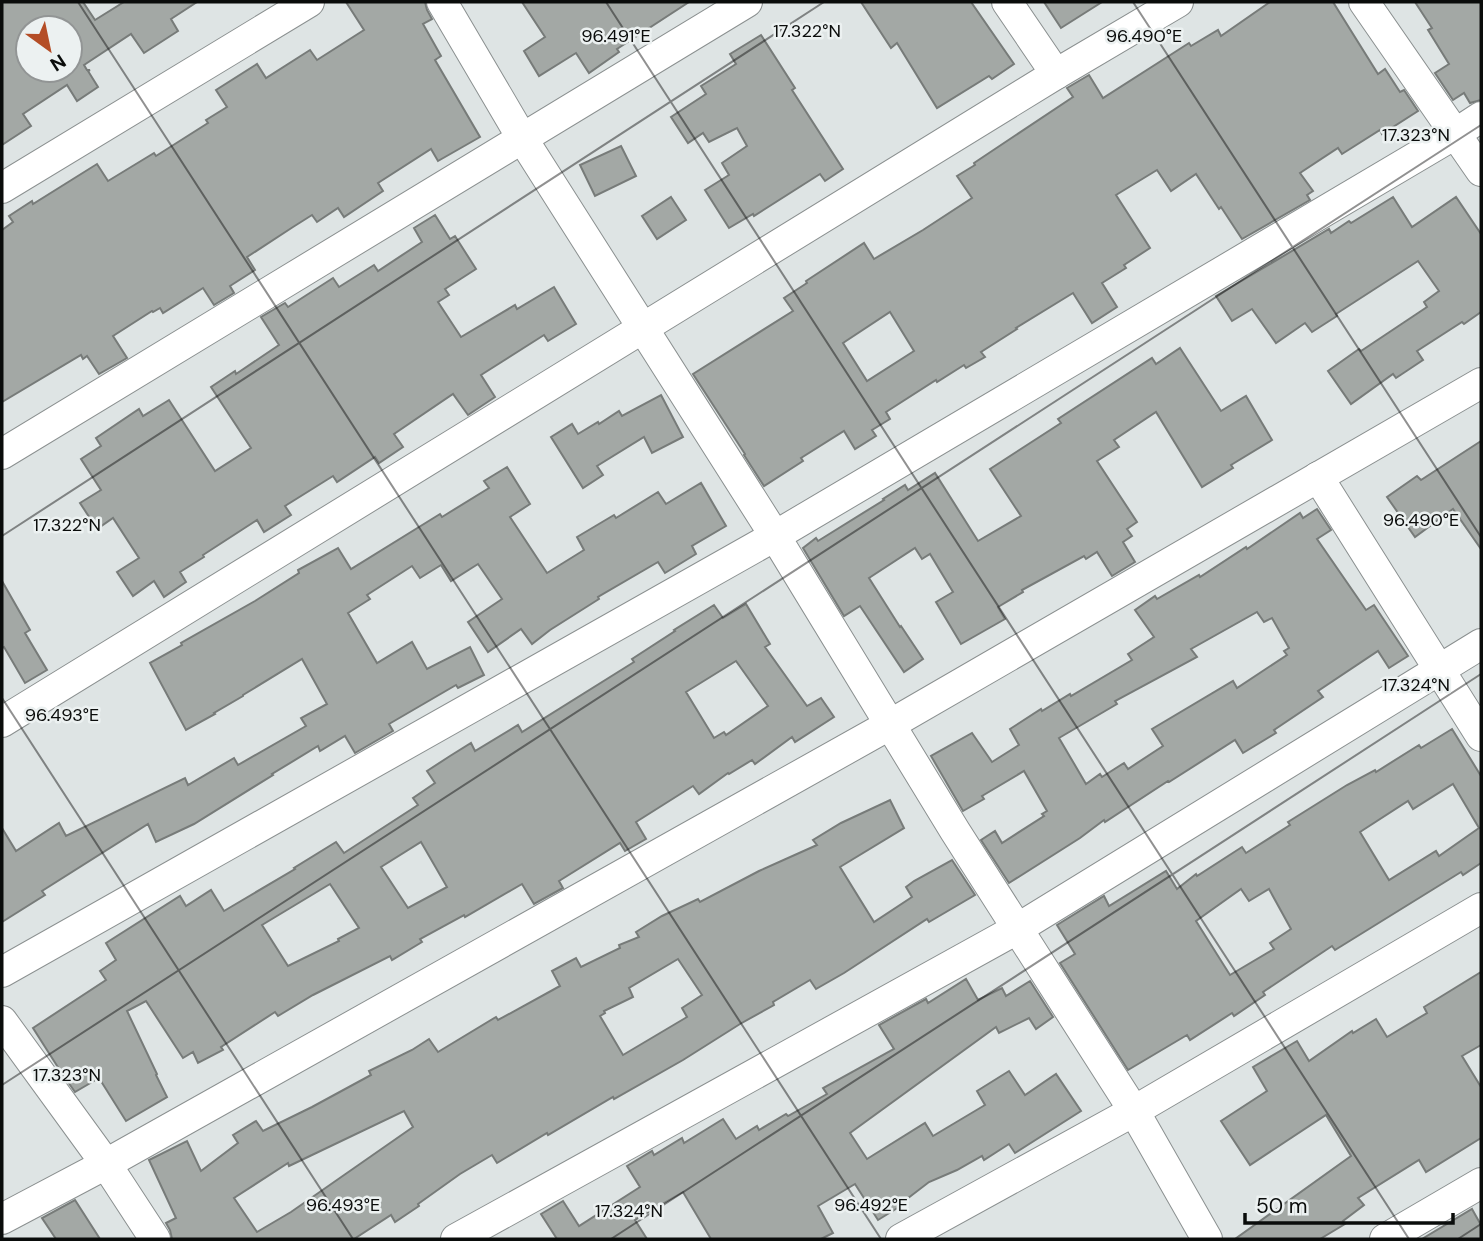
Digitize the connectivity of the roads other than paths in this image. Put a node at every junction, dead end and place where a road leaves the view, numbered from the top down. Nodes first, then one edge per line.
1 (309, 2) edge
2 (442, 2) edge
3 (747, 2) edge
4 (1007, 2) edge
5 (1178, 2) edge
6 (1364, 2) edge
7 (1056, 74) junction
8 (1481, 117) edge
9 (1455, 134) junction
10 (522, 138) junction
11 (1481, 172) edge
12 (2, 188) edge
13 (642, 329) junction
14 (1481, 383) edge
15 (2, 454) edge
16 (1318, 478) junction
17 (775, 536) junction
18 (1481, 643) edge
19 (1439, 669) junction
20 (2, 722) edge
21 (891, 724) junction
22 (1481, 736) edge
23 (1481, 908) edge
24 (1017, 929) junction
25 (2, 972) edge
26 (2, 1021) edge
27 (1134, 1111) junction
28 (106, 1164) junction
29 (1481, 1183) edge
30 (2, 1219) edge
31 (155, 1239) edge
32 (456, 1239) edge
33 (901, 1239) edge
34 (1207, 1239) edge
35 (1385, 1239) edge

1 - 12 street
2 - 10 street
3 - 10 street
4 - 7 street
5 - 7 street
6 - 9 street
7 - 13 street
8 - 9 street
9 - 11 street
9 - 17 street
10 - 13 street
10 - 15 street
13 - 17 street
13 - 20 street
14 - 16 street
16 - 19 street
16 - 21 street
17 - 21 street
17 - 25 street
18 - 19 street
19 - 22 street
19 - 24 street
21 - 24 street
21 - 28 street
23 - 27 street
24 - 27 street
24 - 32 street
26 - 28 street
27 - 33 street
27 - 34 street
28 - 30 street
28 - 31 street
29 - 35 street

